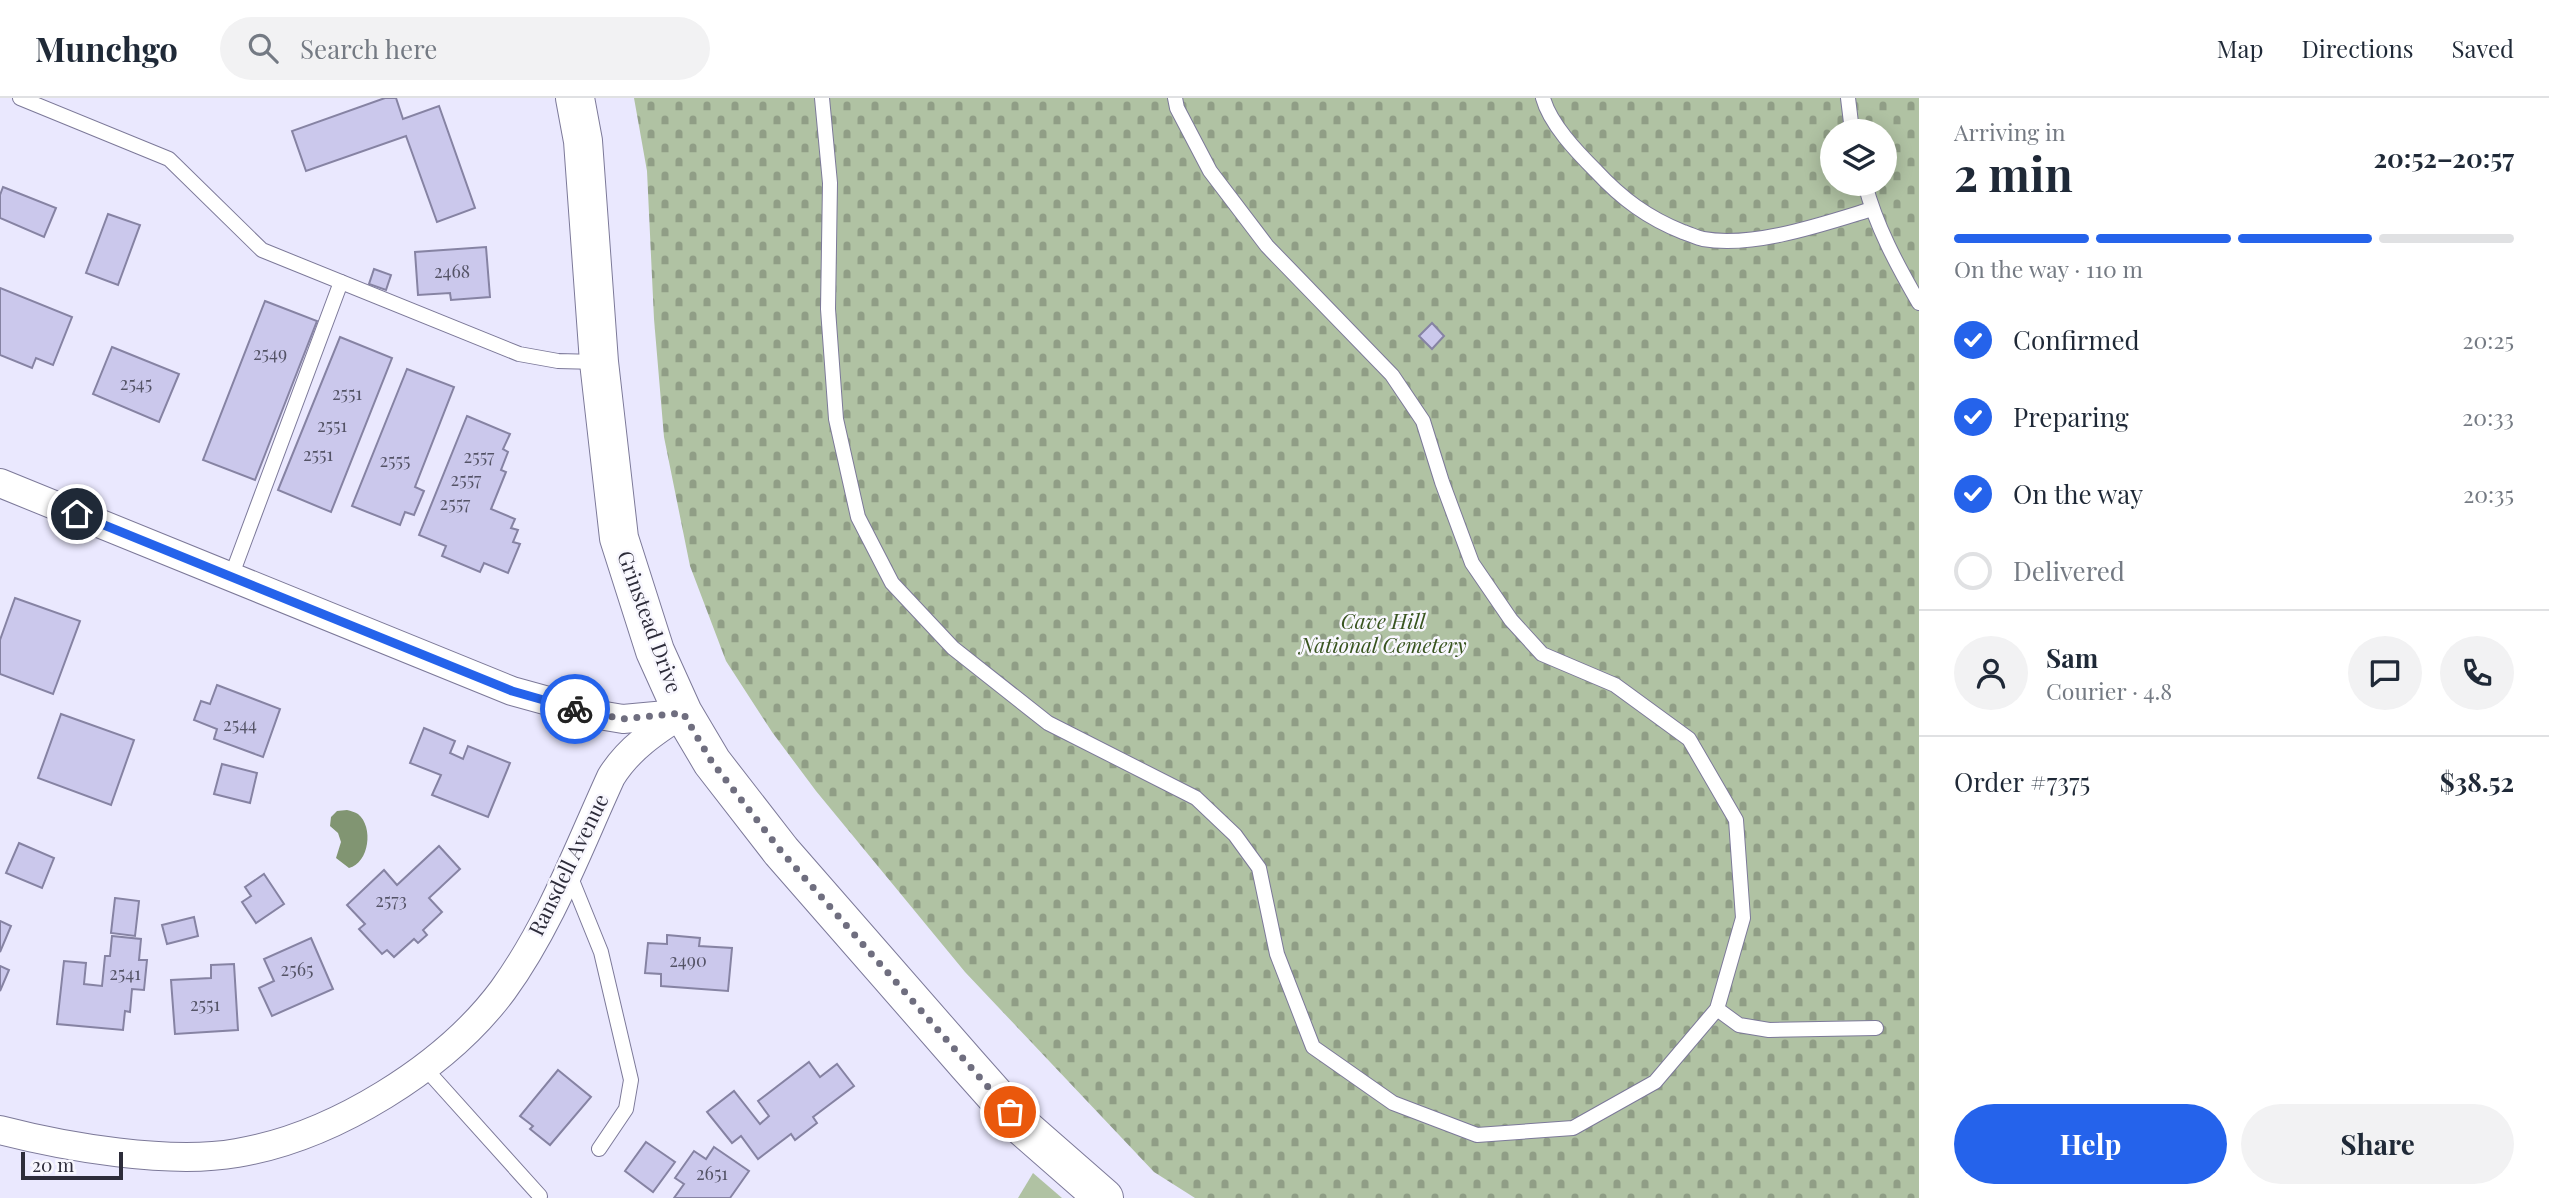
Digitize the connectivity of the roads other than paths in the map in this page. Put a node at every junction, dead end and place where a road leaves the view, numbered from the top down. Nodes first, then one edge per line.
1 (20, 98) edge
2 (575, 98) edge
3 (822, 98) edge
4 (1175, 98) edge
5 (1543, 98) edge
6 (1847, 98) edge
7 (1850, 119) edge
8 (1868, 196) edge
9 (1872, 209) junction
10 (341, 282) junction
11 (1919, 303) edge
12 (599, 362) junction
13 (0, 483) edge
14 (231, 577) junction
15 (683, 713) junction
16 (568, 872) junction
17 (1717, 1009) junction
18 (1876, 1028) dead end
19 (424, 1067) junction
20 (0, 1130) edge
21 (599, 1149) dead end
22 (540, 1196) dead end
23 (1104, 1198) edge

1 - 10 lane
2 - 12 main road, Grinstead Drive
3 - 17 lane
4 - 17 lane
5 - 9 lane
6 - 7 lane
8 - 9 lane
9 - 11 lane
10 - 12 lane
10 - 14 lane
12 - 15 main road, Grinstead Drive
13 - 14 street
14 - 15 street
15 - 16 street, Ransdell Avenue
15 - 23 main road, Grinstead Drive
16 - 19 street, Ransdell Avenue
16 - 21 lane
17 - 18 lane
19 - 20 street, Ransdell Avenue
19 - 22 lane

